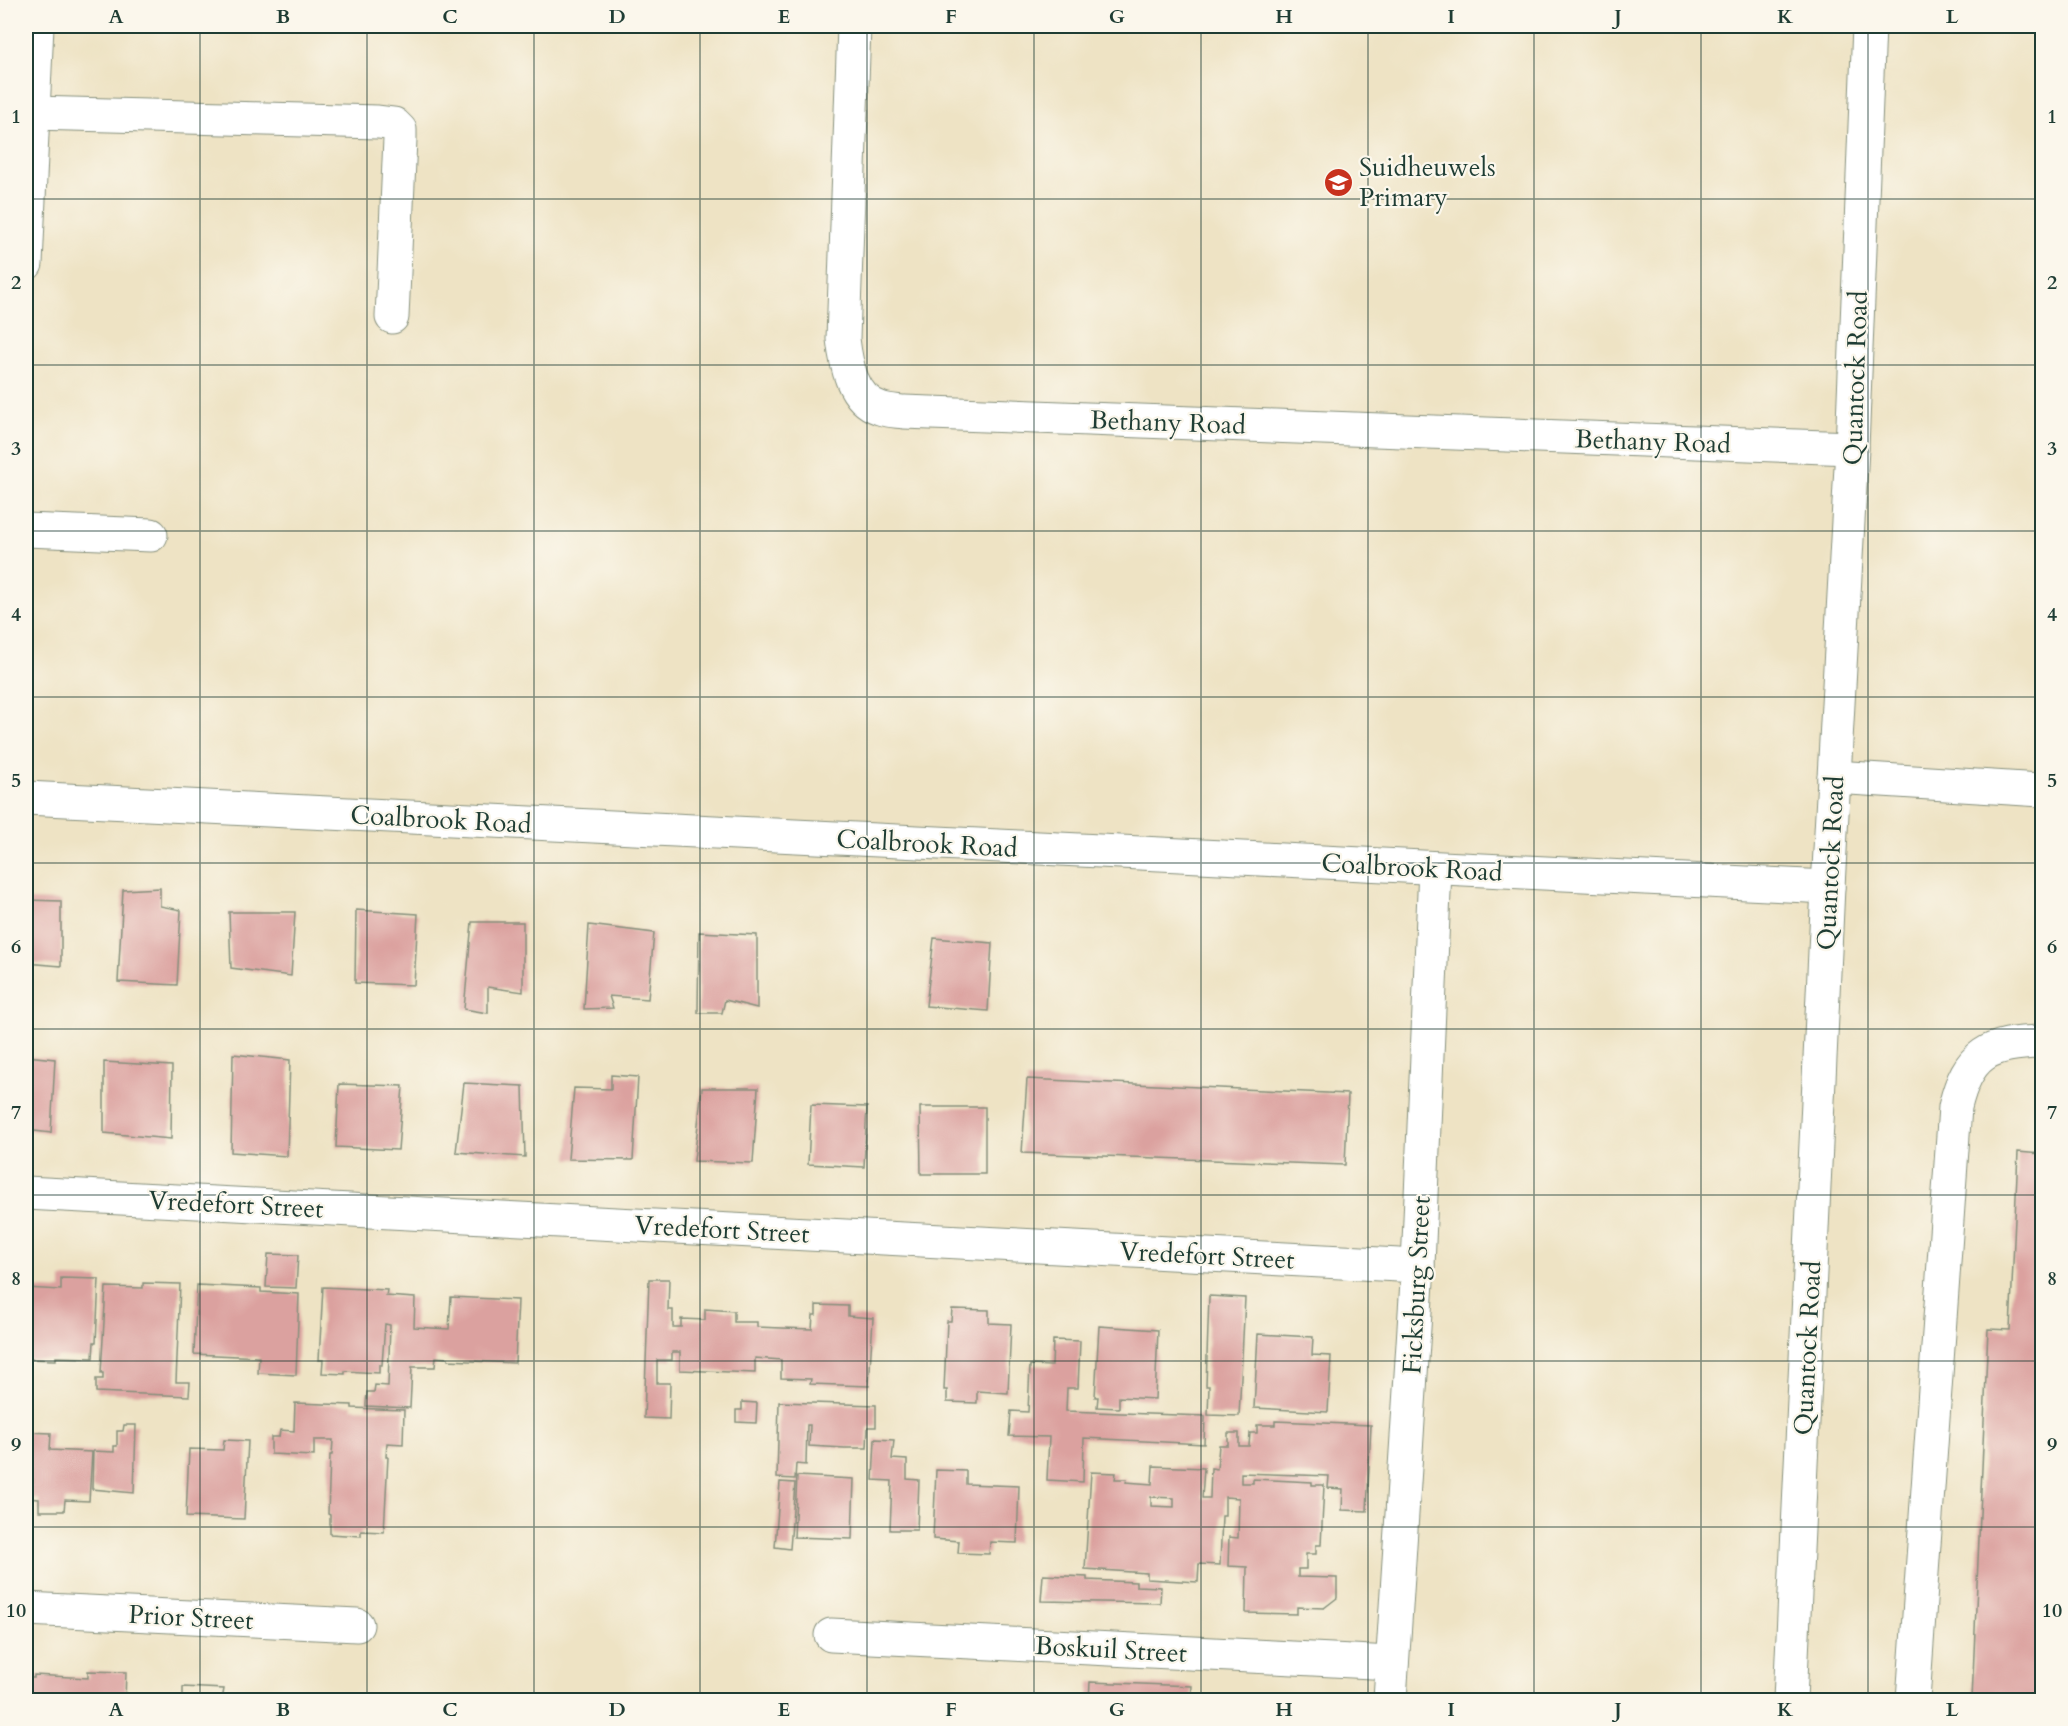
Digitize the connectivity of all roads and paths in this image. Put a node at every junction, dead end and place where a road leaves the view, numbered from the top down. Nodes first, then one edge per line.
1 (37, 26) edge
2 (854, 26) edge
3 (1869, 26) edge
4 (33, 113) junction
5 (26, 264) edge
6 (392, 317) dead end
7 (1852, 448) junction
8 (26, 530) edge
9 (151, 535) dead end
10 (1834, 777) junction
11 (2043, 790) edge
12 (26, 798) edge
13 (1435, 869) junction
14 (1828, 887) junction
15 (2043, 1042) edge
16 (26, 1193) edge
17 (1418, 1266) junction
18 (26, 1609) edge
19 (357, 1625) dead end
20 (831, 1635) dead end
21 (1392, 1663) junction
22 (1390, 1701) edge
23 (1790, 1701) edge
24 (1913, 1701) edge

1 - 4 street
2 - 7 street, Bethany Road
3 - 7 street, Quantock Road
4 - 5 street
4 - 6 street
7 - 10 street, Quantock Road
8 - 9 street
10 - 11 street
10 - 14 street, Quantock Road
12 - 13 street, Coalbrook Road
13 - 14 street, Coalbrook Road
13 - 17 street, Ficksburg Street
14 - 23 street, Quantock Road
15 - 24 street
16 - 17 street, Vredefort Street
17 - 21 street, Ficksburg Street
18 - 19 street, Prior Street
20 - 21 street, Boskuil Street
21 - 22 street, Ficksburg Street

